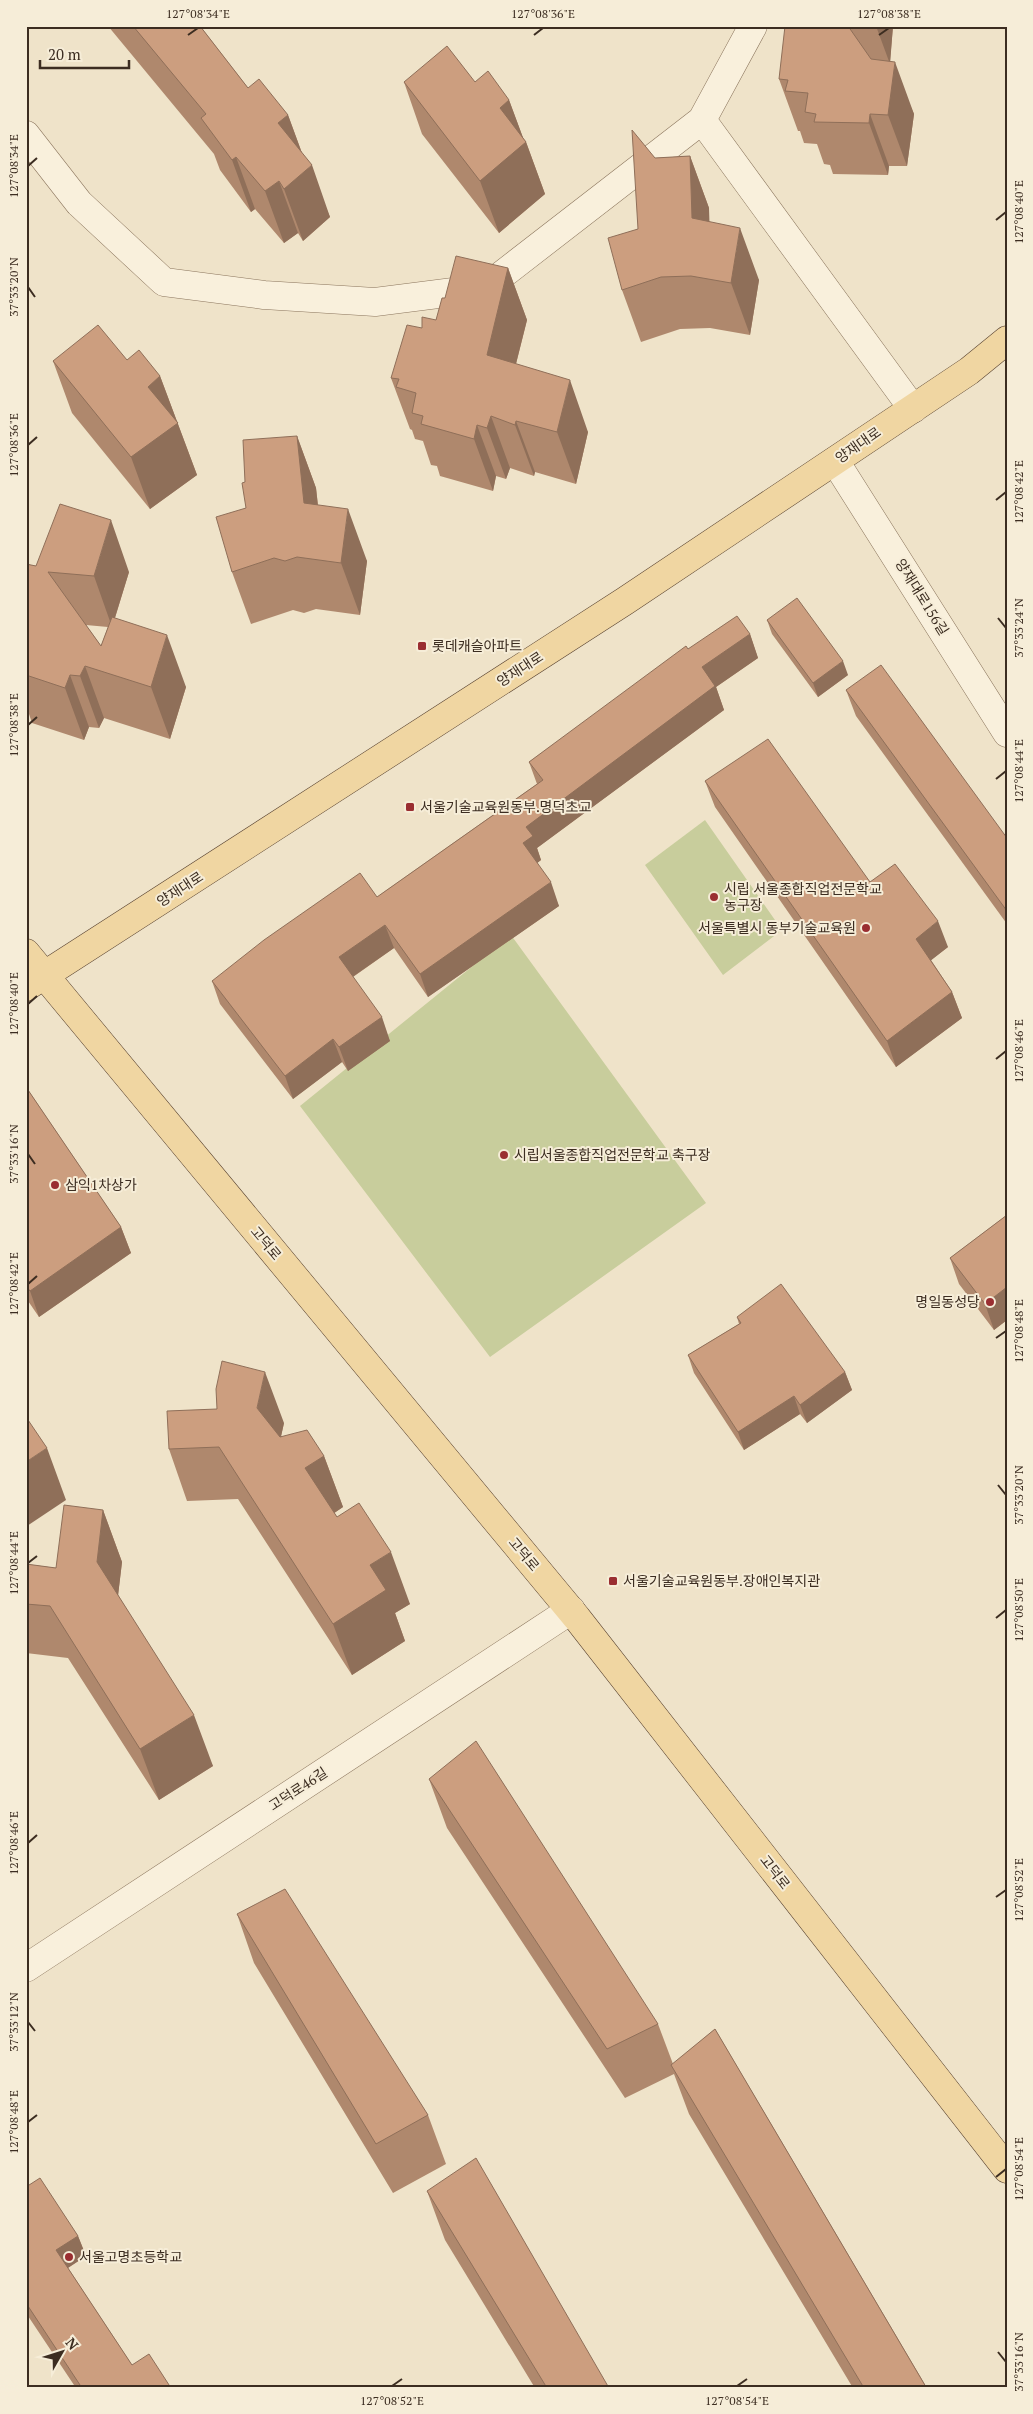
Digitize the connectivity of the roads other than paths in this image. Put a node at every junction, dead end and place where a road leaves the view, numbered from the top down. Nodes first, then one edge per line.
1 (753, 26) edge
2 (702, 120) junction
3 (26, 135) edge
4 (1007, 340) edge
5 (913, 409) junction
6 (835, 461) junction
7 (1007, 733) edge
8 (26, 953) edge
9 (35, 982) edge
10 (570, 1610) junction
11 (26, 1968) edge
12 (1007, 2169) edge

1 - 2 street
2 - 3 street
2 - 5 street
4 - 5 main road, 양재대로
5 - 6 main road, 양재대로
6 - 7 street, 양재대로156길
6 - 9 main road, 양재대로
8 - 9 main road, 고덕로
9 - 10 main road, 고덕로
10 - 11 street, 고덕로46길
10 - 12 main road, 고덕로

